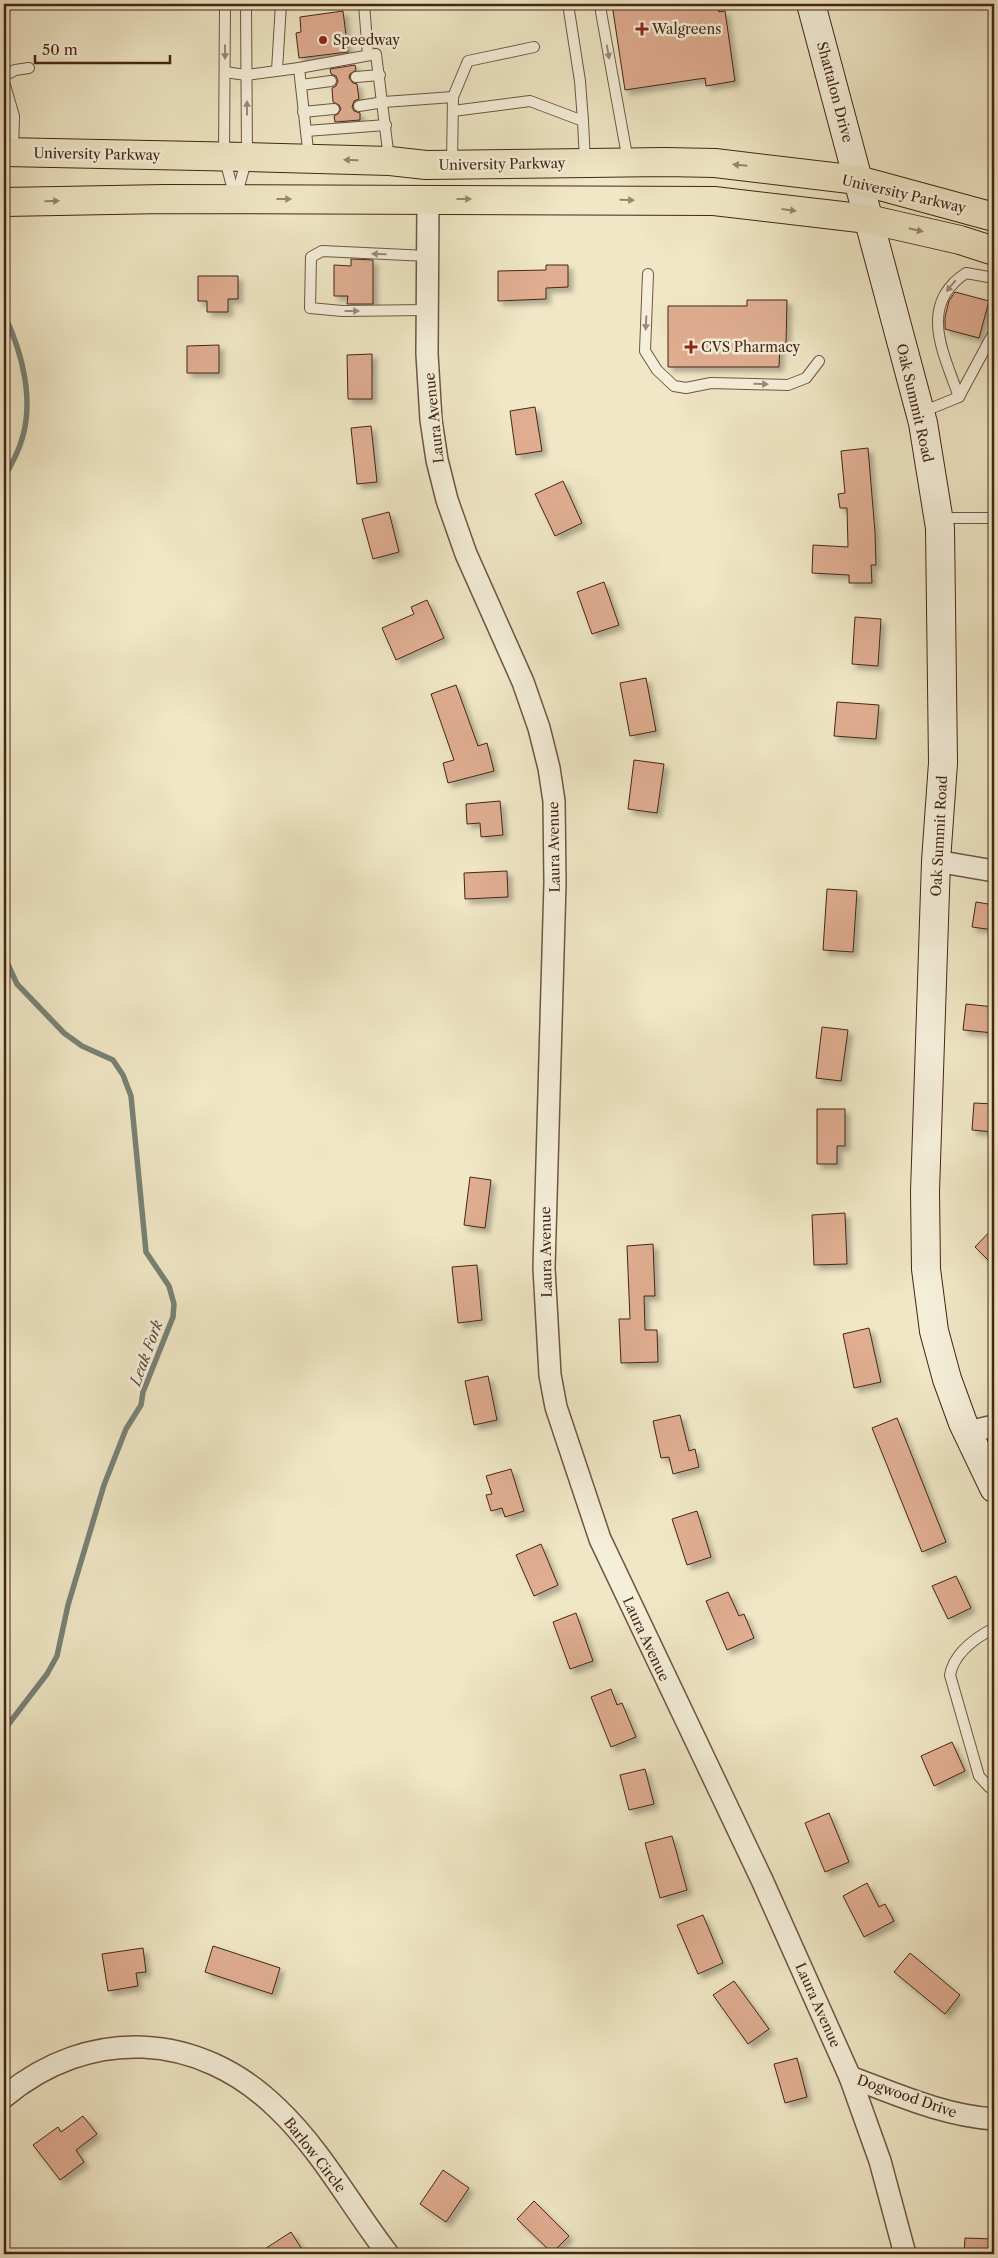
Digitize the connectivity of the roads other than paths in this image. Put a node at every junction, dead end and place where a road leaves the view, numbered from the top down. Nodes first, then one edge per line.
1 (225, 4) edge
2 (246, 4) edge
3 (281, 4) edge
4 (364, 4) edge
5 (568, 4) edge
6 (602, 4) edge
7 (811, 4) edge
8 (534, 48) dead end
9 (368, 55) junction
10 (28, 68) dead end
11 (299, 68) junction
12 (277, 70) junction
13 (225, 72) junction
14 (246, 74) junction
15 (380, 75) junction
16 (4, 76) edge
17 (356, 78) dead end
18 (331, 81) dead end
19 (4, 82) edge
20 (301, 85) junction
21 (453, 98) junction
22 (384, 102) junction
23 (359, 106) dead end
24 (334, 109) dead end
25 (453, 110) junction
26 (303, 112) junction
27 (583, 121) junction
28 (386, 125) junction
29 (306, 131) junction
30 (8, 152) edge
31 (236, 157) junction
32 (309, 160) junction
33 (390, 161) junction
34 (628, 162) junction
35 (585, 163) junction
36 (452, 164) junction
37 (858, 180) junction
38 (236, 199) junction
39 (428, 199) junction
40 (4, 202) edge
41 (994, 217) edge
42 (868, 219) junction
43 (994, 251) edge
44 (428, 256) junction
45 (648, 274) dead end
46 (994, 278) edge
47 (428, 310) junction
48 (994, 332) edge
49 (819, 361) dead end
50 (959, 397) junction
51 (920, 413) junction
52 (938, 518) junction
53 (994, 518) edge
54 (936, 861) junction
55 (994, 871) edge
56 (994, 1426) edge
57 (968, 1432) junction
58 (994, 1488) edge
59 (994, 1628) edge
60 (994, 1788) edge
61 (850, 2077) junction
62 (4, 2096) edge
63 (994, 2119) edge
64 (388, 2254) edge
65 (905, 2254) edge

1 -> 13 lane
2 - 14 lane
3 - 12 lane
4 - 9 lane
5 - 27 lane
6 -> 34 lane
7 - 37 main road, Shattalon Drive
8 - 21 lane
9 - 11 lane
9 - 15 lane
10 - 16 lane
11 - 12 lane
11 - 20 lane
12 - 14 lane
13 - 14 lane
13 - 31 lane
31 -> 14 lane
15 - 17 lane
15 - 22 lane
18 - 20 lane
19 - 30 lane
20 - 26 lane
21 - 22 lane
21 - 25 lane
22 - 23 lane
22 - 28 lane
24 - 26 lane
25 - 27 lane
25 - 36 lane
26 - 29 lane
27 - 35 lane
28 - 29 lane
28 - 33 lane
29 - 32 lane
30 - 31 main road, University Parkway
31 - 32 main road, University Parkway
31 - 38 lane
31 - 38 lane
33 -> 32 main road, University Parkway
33 - 36 main road, University Parkway
34 - 35 main road, University Parkway
37 -> 34 main road, University Parkway
35 - 36 main road, University Parkway
37 - 41 main road, University Parkway
37 - 42 main road, Oak Summit Road
38 -> 39 main road
40 -> 38 main road
39 -> 42 main road
39 - 44 street, Laura Avenue
42 -> 43 main road
42 - 51 main road, Oak Summit Road
44 - 47 street, Laura Avenue
44 -> 47 lane
45 -> 49 lane
46 -> 50 lane
47 - 61 street, Laura Avenue
48 - 50 lane
50 - 51 lane
51 - 52 main road, Oak Summit Road
52 - 53 lane
52 - 54 main road, Oak Summit Road
54 - 55 street
54 - 57 main road, Oak Summit Road
56 - 57 street
57 - 58 main road, Oak Summit Road
59 - 60 lane
61 - 63 street, Dogwood Drive
61 - 65 street, Laura Avenue
62 - 64 street, Barlow Circle

